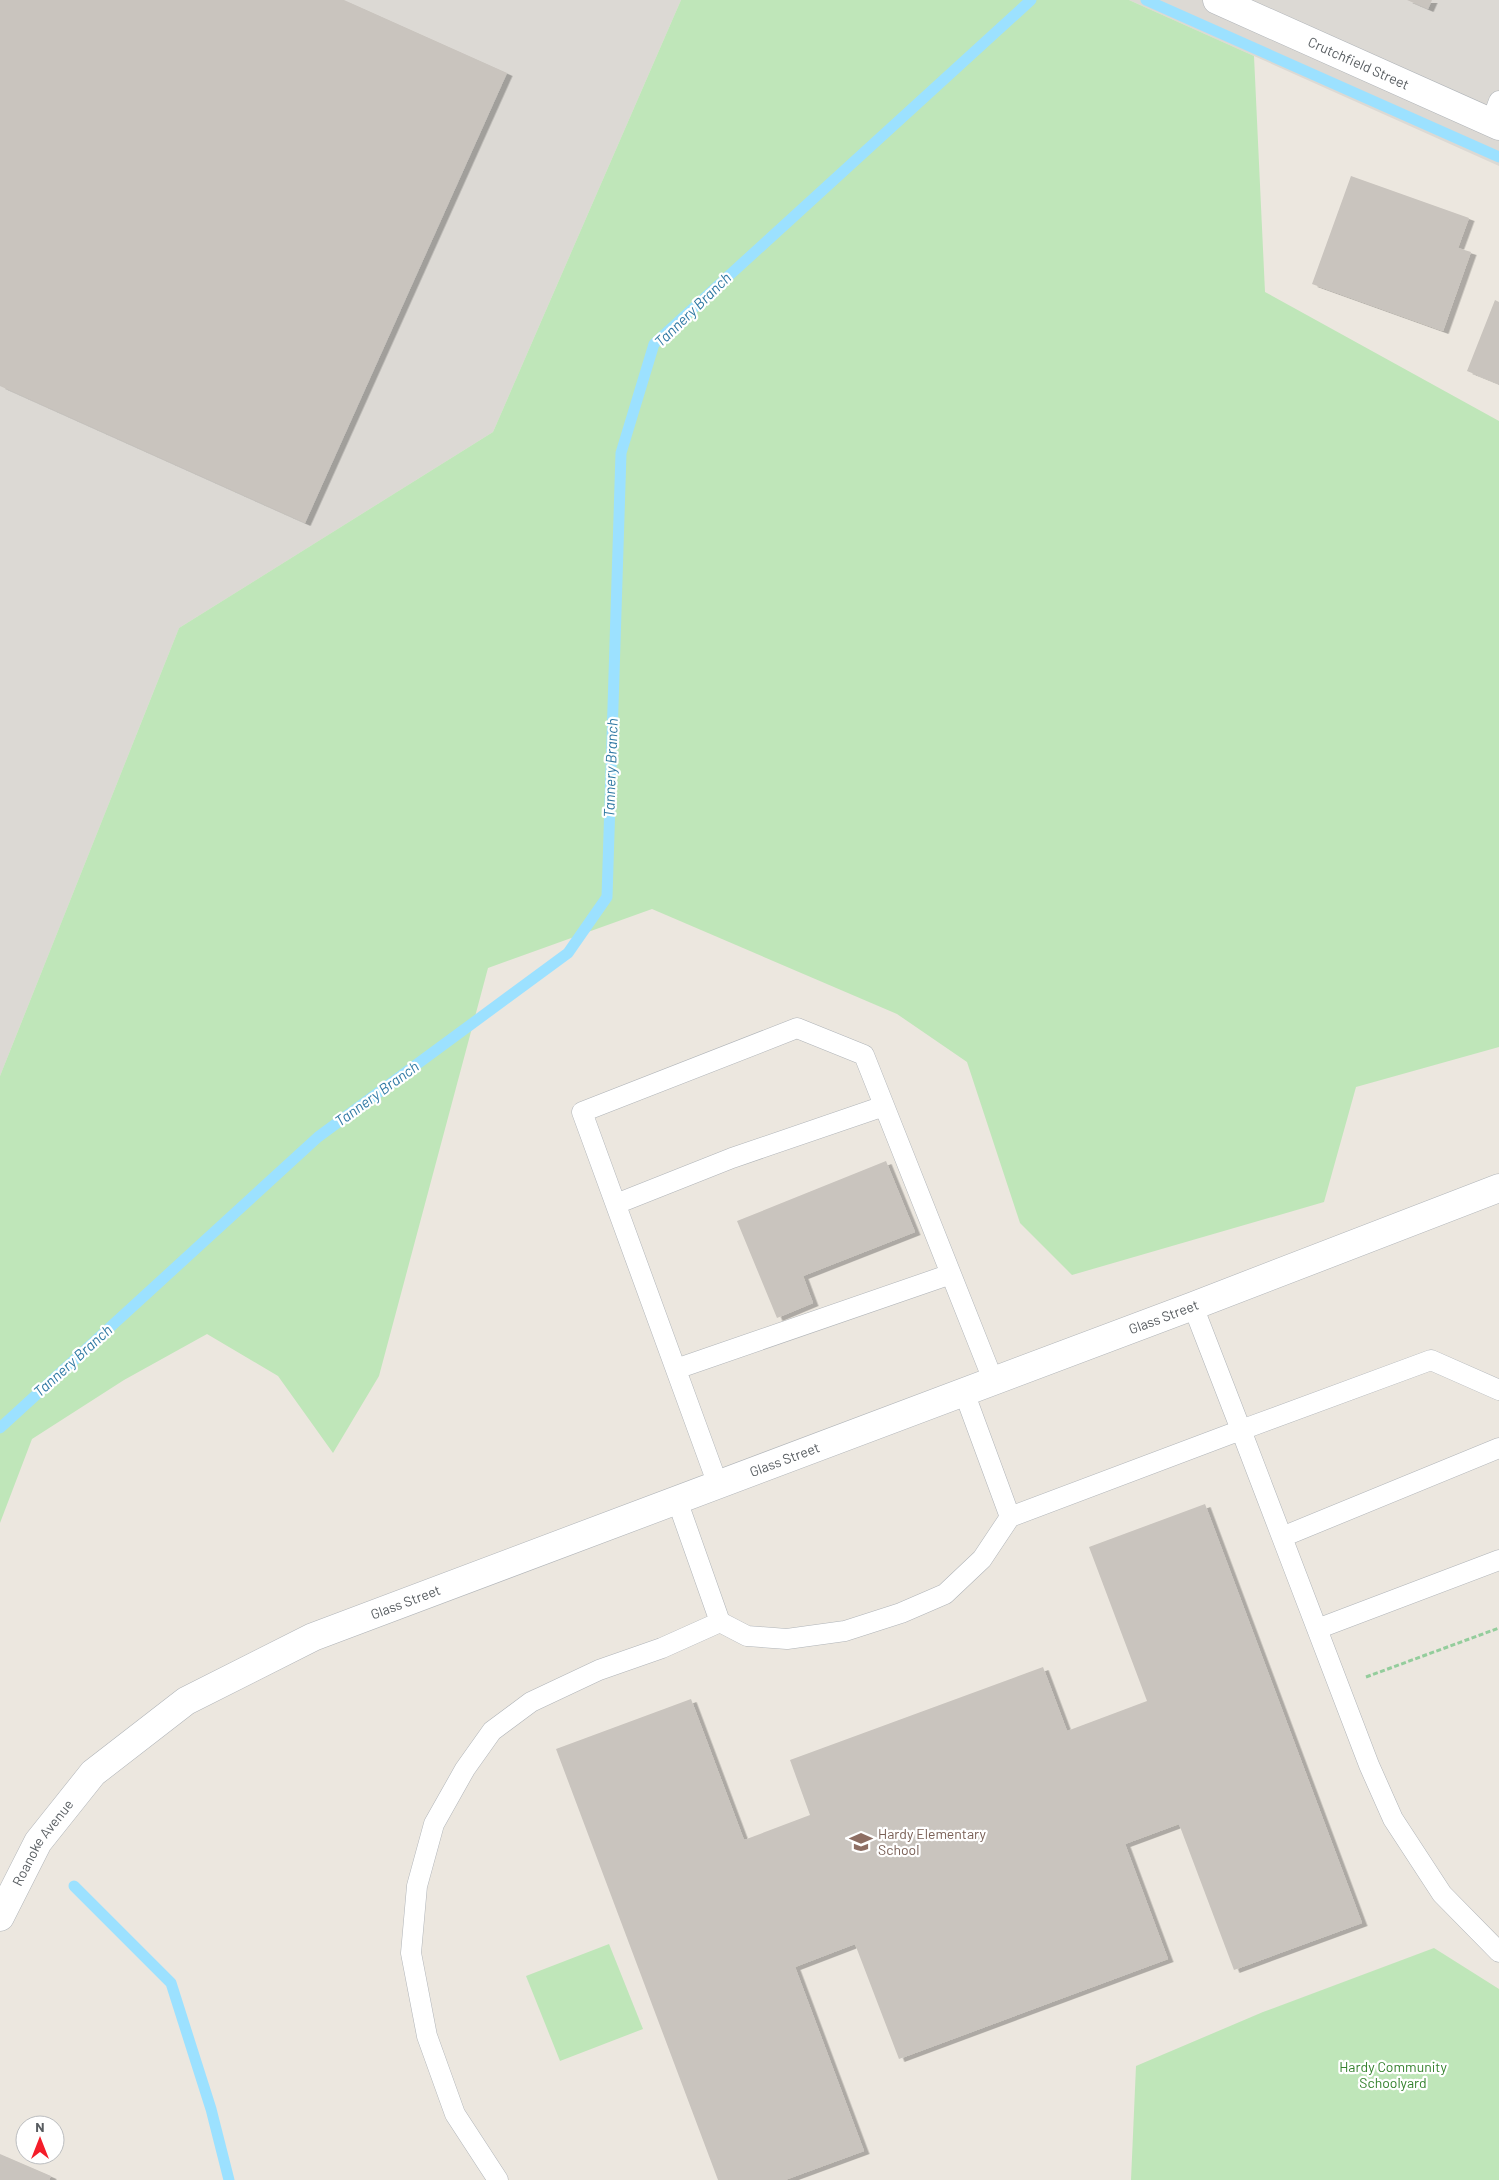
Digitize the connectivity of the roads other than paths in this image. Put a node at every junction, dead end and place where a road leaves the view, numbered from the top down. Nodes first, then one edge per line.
1 (1217, 0) edge
2 (1496, 117) edge
3 (884, 1106) junction
4 (1499, 1188) edge
5 (616, 1204) junction
6 (952, 1274) junction
7 (1193, 1306) junction
8 (676, 1369) junction
9 (993, 1380) junction
10 (1499, 1390) edge
11 (964, 1392) junction
12 (1241, 1430) junction
13 (1499, 1448) edge
14 (718, 1485) junction
15 (677, 1500) junction
16 (1010, 1517) junction
17 (1282, 1537) junction
18 (1499, 1560) edge
19 (720, 1622) junction
20 (1317, 1629) junction
21 (93, 1773) joint
22 (0, 1917) edge
23 (1499, 1952) edge
24 (498, 2180) edge

1 - 2 street, Crutchfield Street
3 - 5 lane
3 - 5 lane
3 - 6 lane
4 - 7 street, Glass Street
5 - 8 lane
6 - 8 lane
6 - 9 lane
7 - 9 street, Glass Street
7 - 12 lane
8 - 14 lane
9 - 11 street, Glass Street
10 - 12 lane
11 - 14 street, Glass Street
11 - 16 lane
12 - 16 lane
12 - 17 lane
13 - 17 lane
14 - 15 street, Glass Street
15 - 19 lane
15 - 21 street, Glass Street
16 - 19 lane
17 - 20 lane
18 - 20 lane
19 - 24 lane
20 - 23 lane
21 - 22 street, Roanoke Avenue

